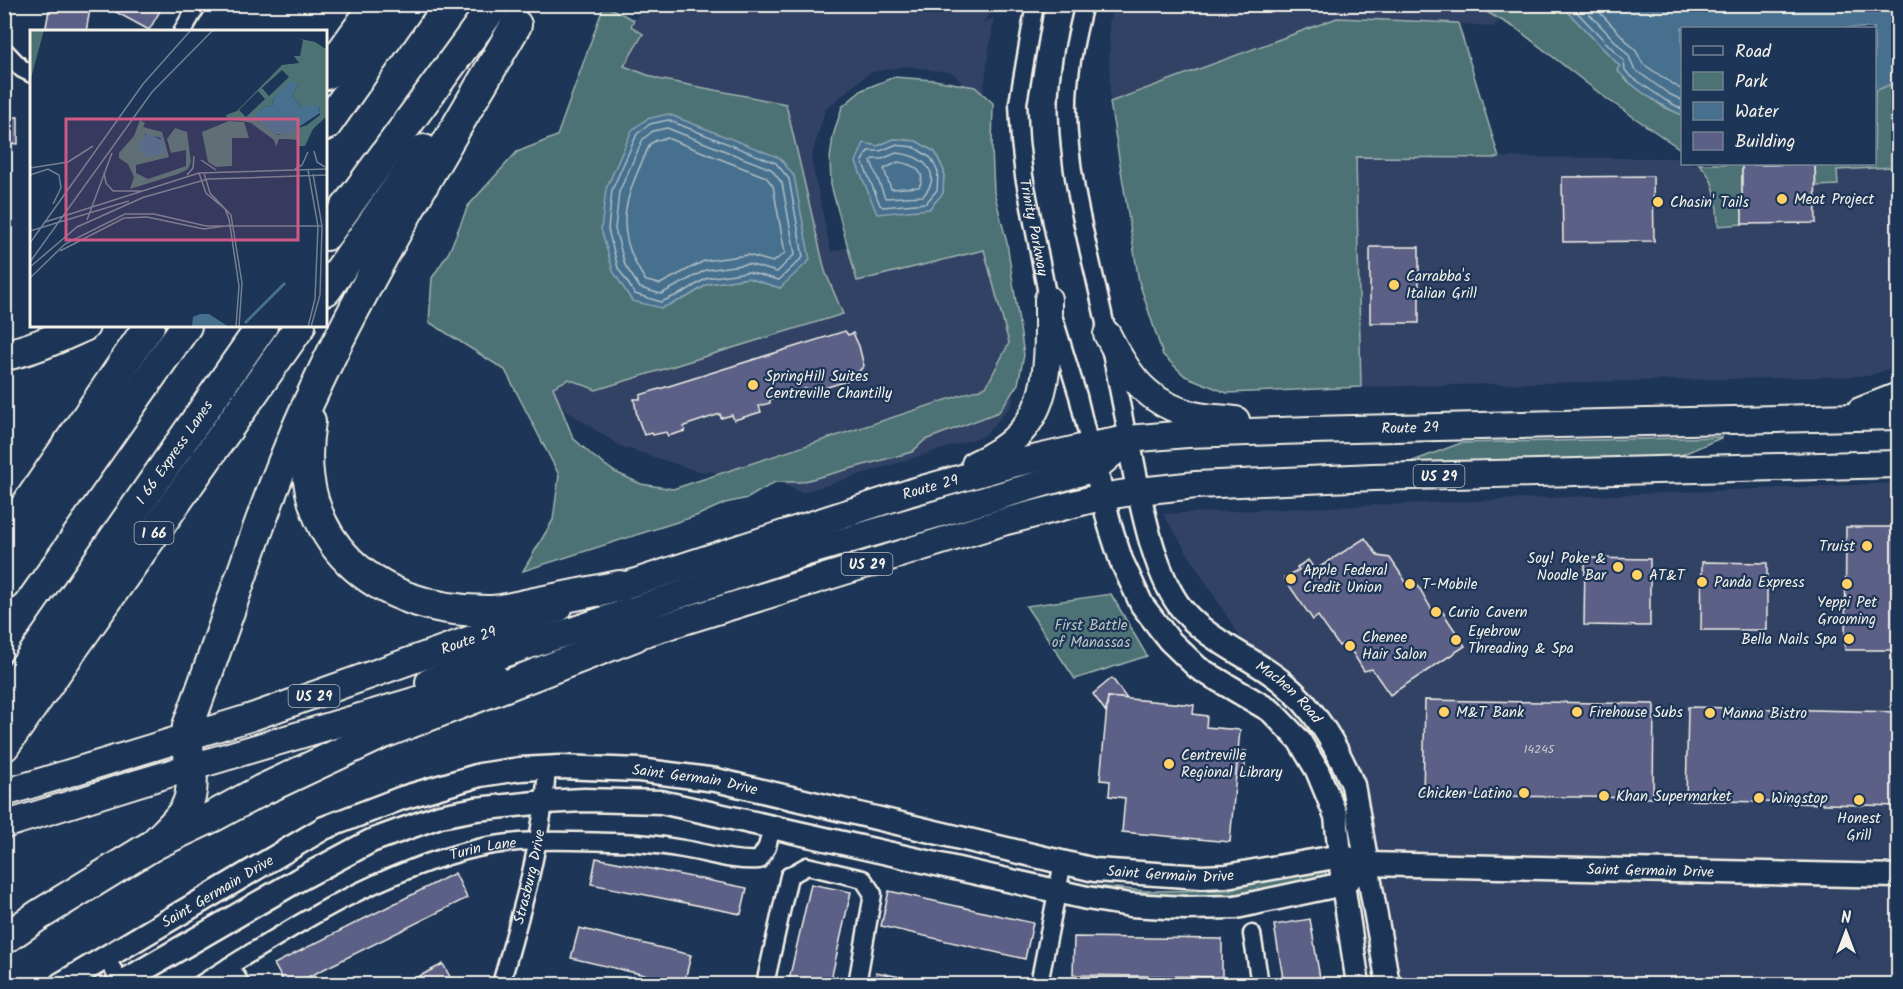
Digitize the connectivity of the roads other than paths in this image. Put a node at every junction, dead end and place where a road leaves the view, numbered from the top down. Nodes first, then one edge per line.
1 (198, 4) edge
2 (376, 4) edge
3 (411, 4) edge
4 (1035, 4) edge
5 (1084, 4) edge
6 (514, 11) edge
7 (183, 30) edge
8 (4, 50) edge
9 (30, 73) edge
10 (327, 73) edge
11 (327, 124) edge
12 (327, 234) edge
13 (327, 289) edge
14 (1048, 299) junction
15 (82, 327) edge
16 (148, 327) edge
17 (185, 327) edge
18 (261, 327) edge
19 (299, 327) edge
20 (1107, 334) junction
21 (4, 355) edge
22 (319, 378) junction
23 (1899, 396) edge
24 (1899, 416) edge
25 (1847, 417) junction
26 (1311, 430) junction
27 (1128, 439) junction
28 (1092, 457) junction
29 (1899, 464) edge
30 (1139, 491) junction
31 (912, 492) junction
32 (1101, 497) junction
33 (4, 538) edge
34 (4, 585) edge
35 (620, 586) junction
36 (635, 636) junction
37 (4, 697) edge
38 (333, 725) junction
39 (186, 738) junction
40 (6, 743) edge
41 (191, 768) junction
42 (547, 768) junction
43 (4, 793) edge
44 (545, 802) junction
45 (4, 825) edge
46 (772, 827) junction
47 (540, 840) junction
48 (153, 845) junction
49 (1341, 856) junction
50 (1063, 862) junction
51 (1367, 864) junction
52 (1899, 876) edge
53 (1343, 884) junction
54 (1057, 891) junction
55 (1252, 934) dead end
56 (4, 939) edge
57 (105, 958) junction
58 (229, 966) junction
59 (61, 984) edge
60 (121, 984) edge
61 (201, 984) edge
62 (241, 984) edge
63 (501, 984) edge
64 (765, 984) edge
65 (856, 984) edge
66 (1039, 984) edge
67 (1260, 984) edge
68 (1358, 984) edge
69 (1388, 984) edge

1 - 7 street
2 - 10 highway
3 - 11 highway
4 - 14 street, Trinity Parkway
5 - 20 street
6 - 12 highway
6 - 13 highway
6 - 22 highway
8 - 9 street
14 - 28 street, Trinity Parkway
14 - 31 main road
15 - 21 highway
16 - 33 highway
17 - 34 highway
18 - 37 highway, I 66 Express Lanes
19 - 40 highway, I 66
20 - 26 main road
20 - 27 street
22 - 35 highway
22 - 39 highway
23 - 25 main road
24 - 25 main road, Route 29
25 - 26 main road, Route 29
26 - 27 main road, Route 29
27 - 28 main road
27 - 30 street, Machen Road
28 - 31 main road, Route 29 / US 29
28 - 32 street, Machen Road
28 - 38 main road
29 - 30 main road, US 29
30 - 32 main road, US 29
30 - 51 street, Machen Road
31 - 35 main road, Route 29 / US 29
32 - 36 main road, US 29
32 - 49 street, Machen Road
35 - 39 main road, Route 29 / US 29
36 - 38 main road, US 29
36 - 48 highway
38 - 41 main road, US 29
39 - 41 highway
39 - 43 main road, Route 29 / US 29
41 - 45 main road, US 29
41 - 48 highway
42 - 44 street, Strasburg Drive
42 - 50 street, Saint Germain Drive
42 - 57 street, Saint Germain Drive
44 - 46 street, Saint Germain Drive
44 - 47 street, Strasburg Drive
44 - 60 street, Saint Germain Drive
46 - 47 street, Turin Lane
46 - 54 street, Saint Germain Drive
47 - 58 street, Turin Lane
47 - 63 street, Strasburg Drive
48 - 56 highway
49 - 50 street, Saint Germain Drive
49 - 51 street, Saint Germain Drive
49 - 53 street, Machen Road
50 - 54 street
51 - 52 street, Saint Germain Drive
51 - 53 street, Saint Germain Drive
51 - 69 street, Machen Road
53 - 54 street, Saint Germain Drive
53 - 68 street, Machen Road
54 - 66 street
55 - 67 street
57 - 59 street, Saint Germain Drive
57 - 60 street
58 - 61 street, Turin Lane
58 - 62 street
64 - 65 street

